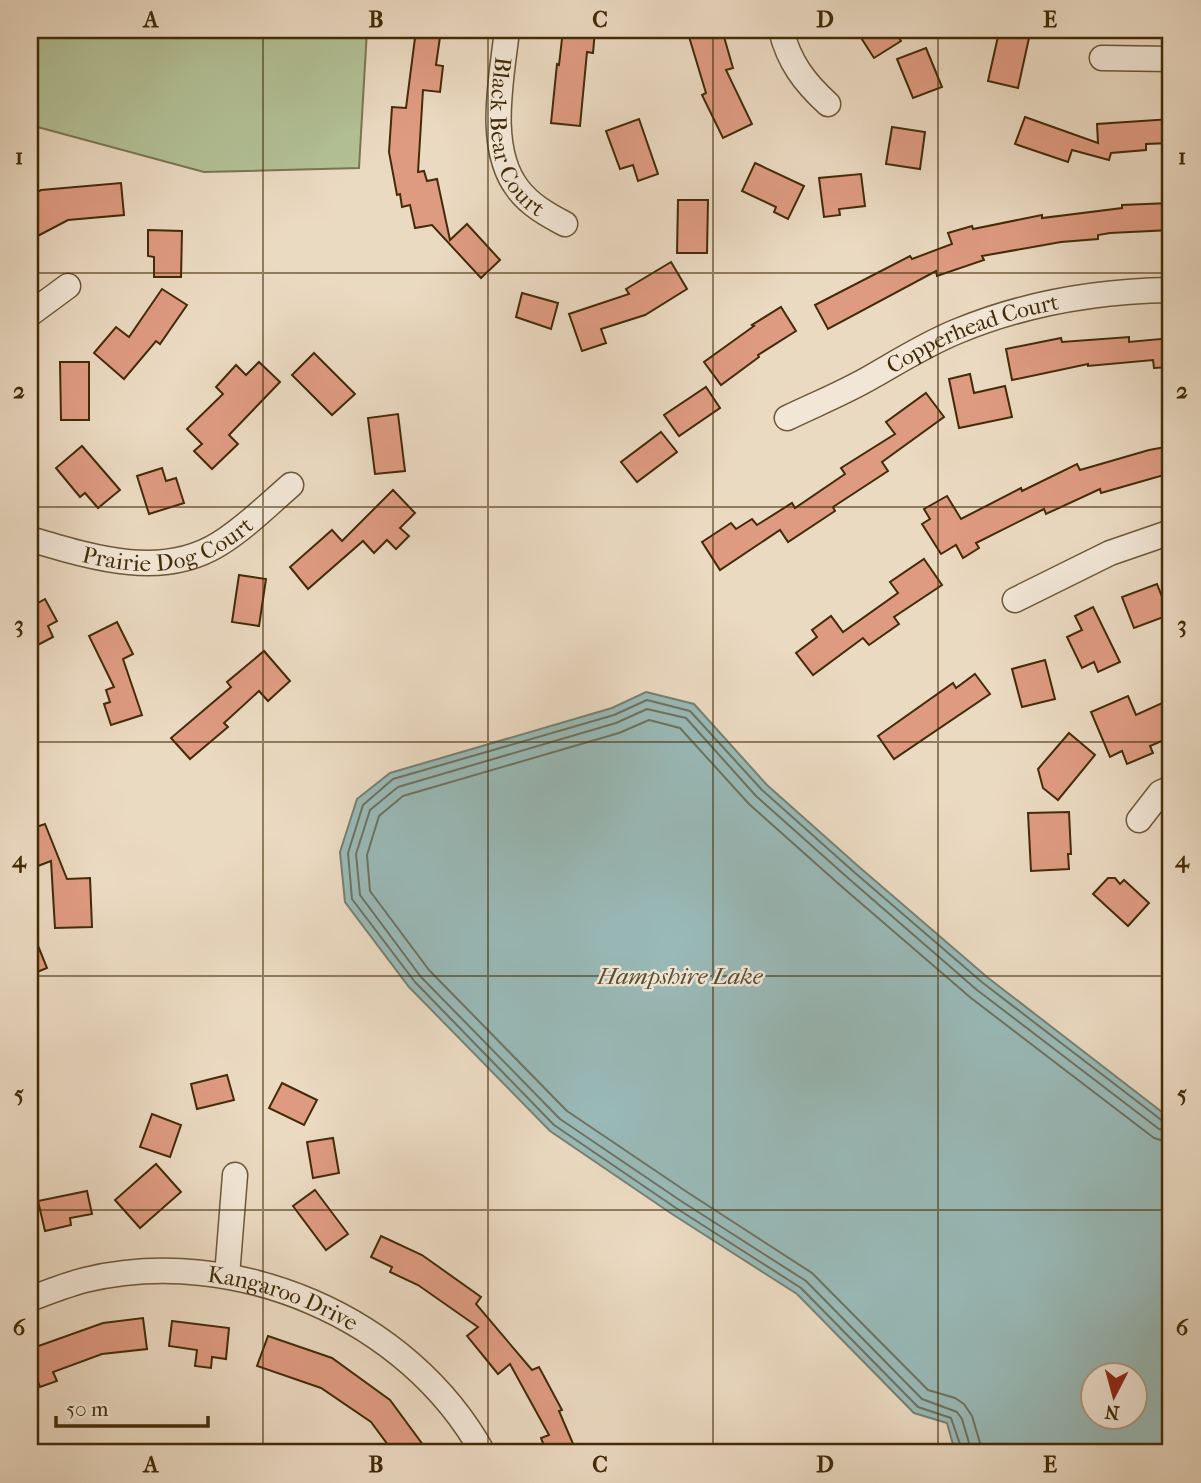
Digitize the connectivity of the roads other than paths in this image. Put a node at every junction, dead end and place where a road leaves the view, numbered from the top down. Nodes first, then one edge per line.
1 (507, 30) edge
2 (781, 30) edge
3 (1102, 58) dead end
4 (1171, 59) edge
5 (828, 104) dead end
6 (565, 224) dead end
7 (68, 286) dead end
8 (1171, 289) edge
9 (30, 314) edge
10 (787, 418) dead end
11 (291, 485) dead end
12 (1171, 532) edge
13 (30, 539) edge
14 (1015, 600) dead end
15 (1171, 788) edge
16 (1139, 820) dead end
17 (235, 1175) dead end
18 (227, 1276) junction
19 (30, 1299) edge
20 (482, 1453) edge

1 - 6 street, Black Bear Court
2 - 5 street
3 - 4 street
7 - 9 street
8 - 10 street, Copperhead Court
11 - 13 street, Prairie Dog Court
12 - 14 street
15 - 16 street
17 - 18 street
18 - 19 street, Kangaroo Drive
18 - 20 street, Kangaroo Drive

